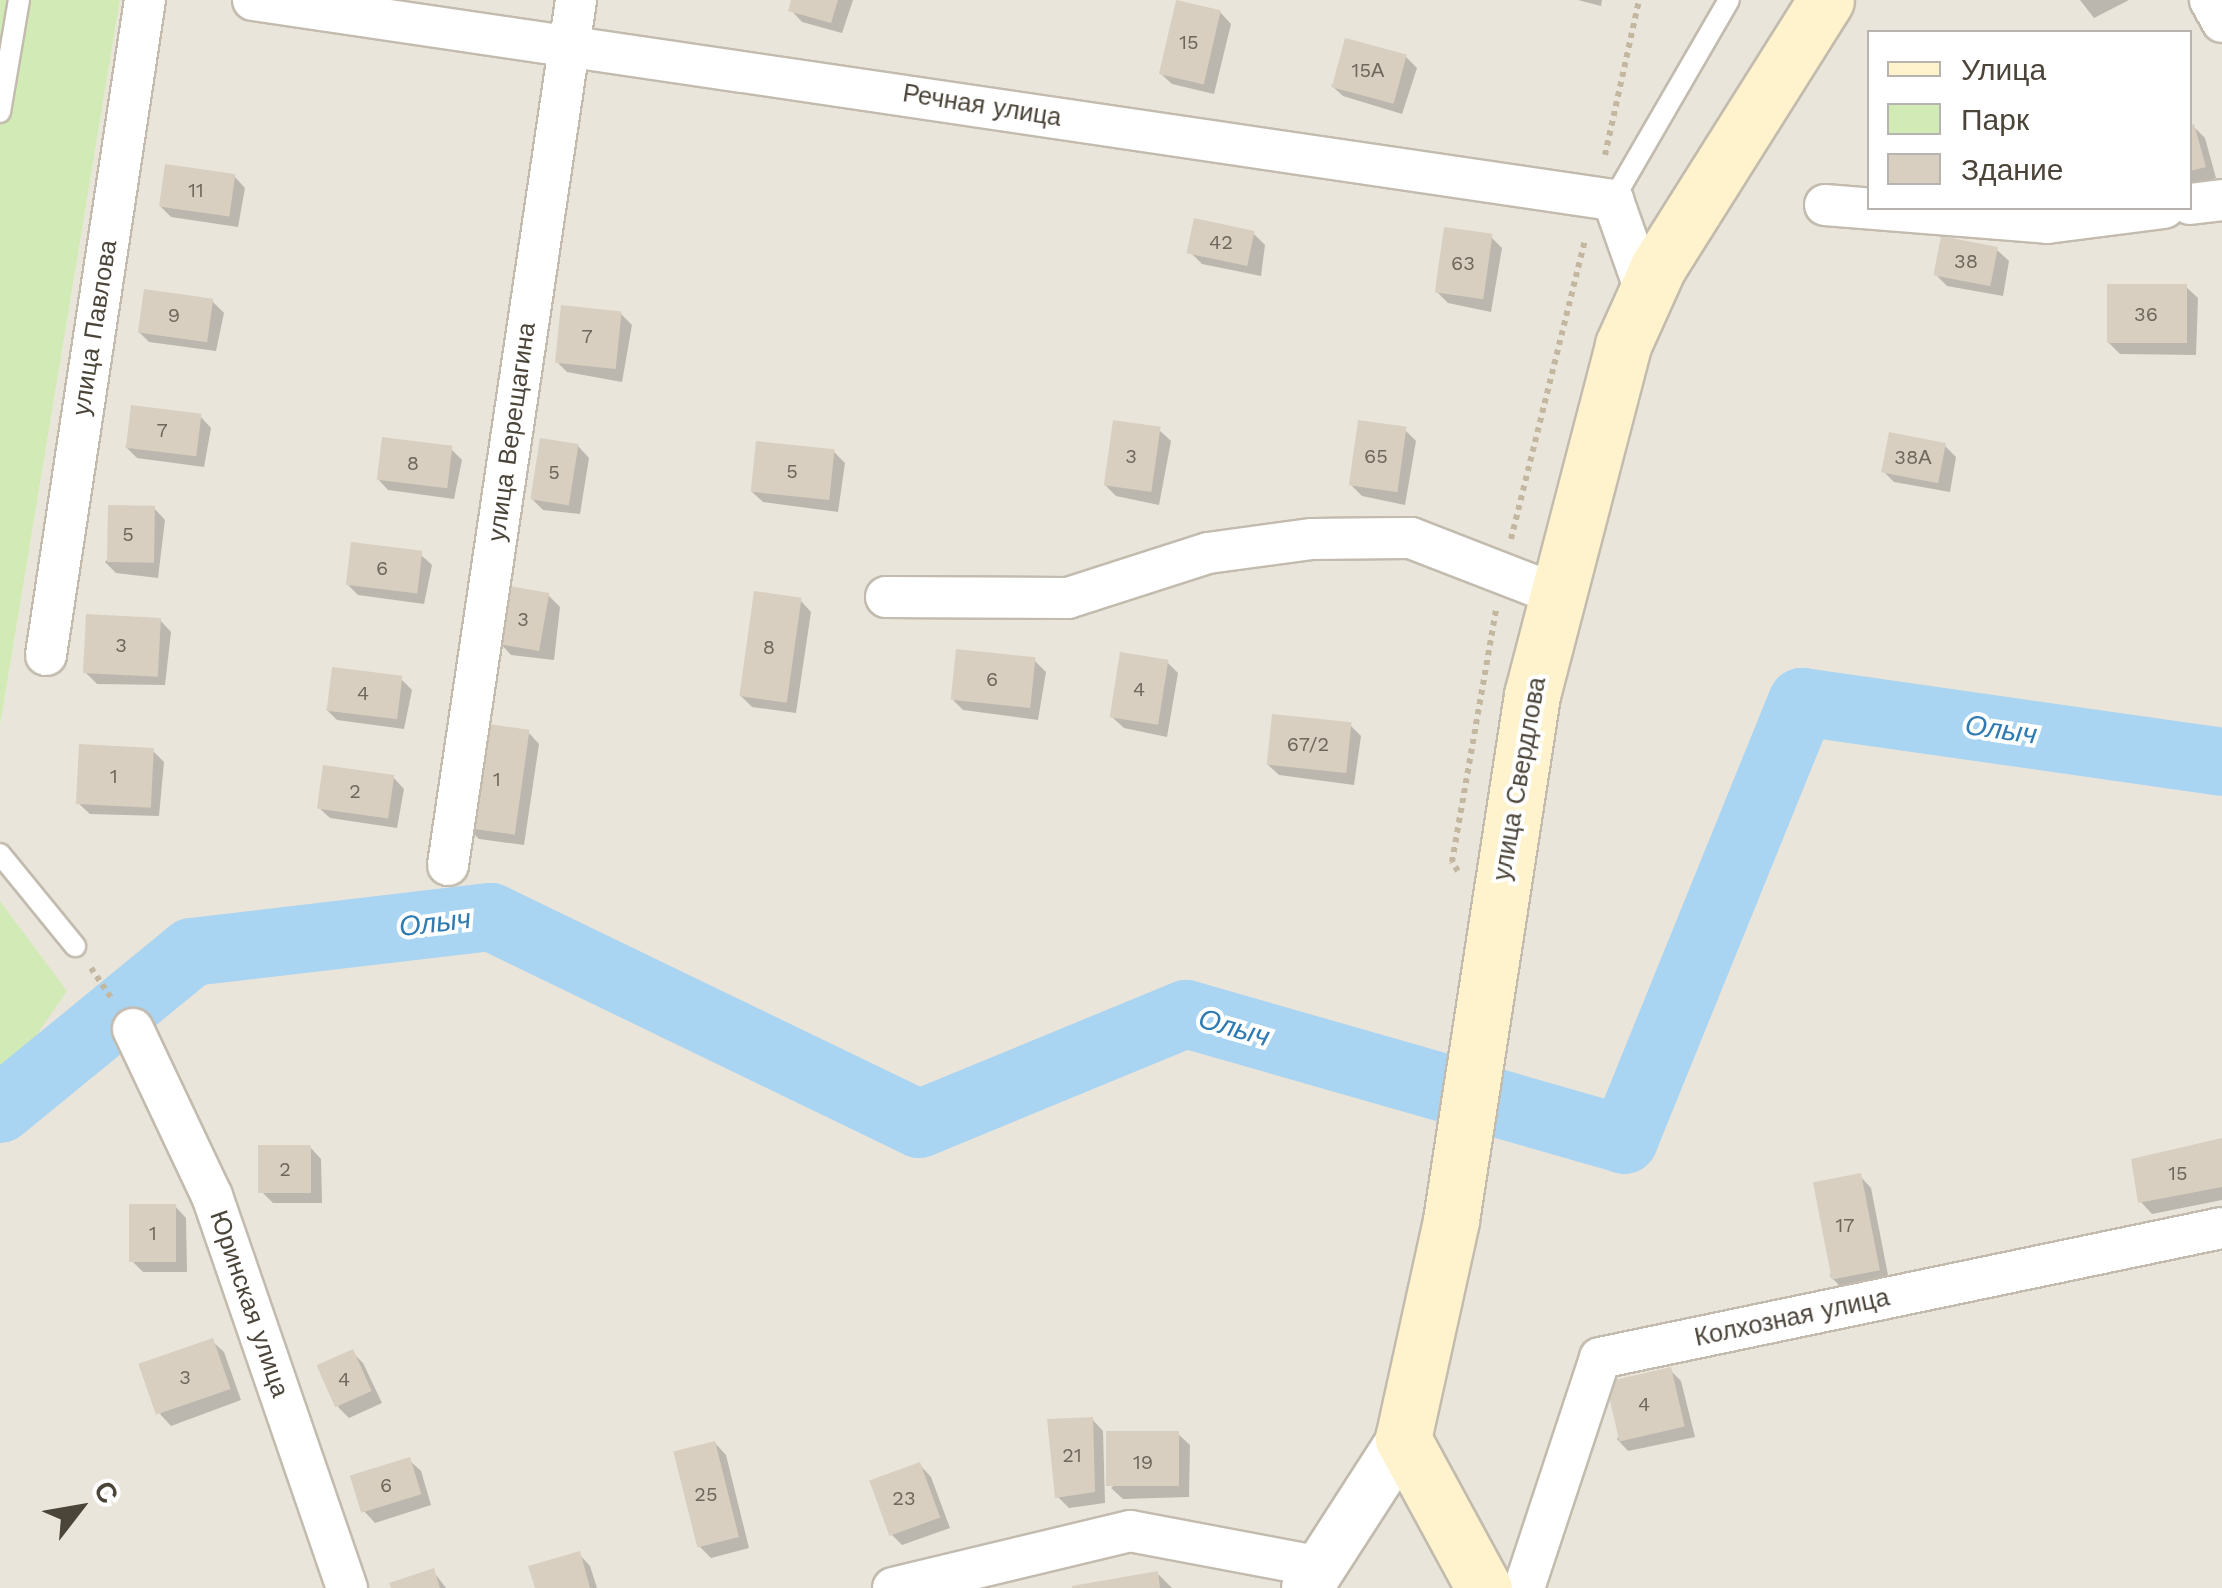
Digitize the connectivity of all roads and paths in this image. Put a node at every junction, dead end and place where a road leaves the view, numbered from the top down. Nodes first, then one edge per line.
1 (19, 0) edge
2 (144, 0) edge
3 (252, 0) edge
4 (576, 0) edge
5 (1639, 0) edge
6 (1729, 0) edge
7 (1826, 0) edge
8 (2210, 0) edge
9 (2222, 22) edge
10 (569, 44) junction
11 (0, 112) edge
12 (1604, 199) junction
13 (2222, 200) edge
14 (2192, 204) edge
15 (1825, 206) dead end
16 (1867, 209) edge
17 (1877, 210) edge
18 (2148, 210) edge
19 (1646, 294) junction
20 (1502, 573) junction
21 (1558, 595) junction
22 (886, 598) dead end
23 (46, 656) dead end
24 (0, 854) edge
25 (448, 865) dead end
26 (1495, 926) junction
27 (75, 946) joint
28 (133, 1028) joint
29 (2222, 1228) edge
30 (1403, 1439) junction
31 (1314, 1577) edge
32 (347, 1588) edge
33 (893, 1588) edge
34 (1484, 1588) edge
35 (1524, 1588) edge

1 - 11 lane
2 - 23 street, улица Павлова
3 - 10 street, Речная улица
4 - 10 street, улица Верещагина
5 - 12 path
6 - 12 lane
7 - 19 main road, улица Свердлова
8 - 9 street
10 - 12 street, Речная улица
10 - 25 street, улица Верещагина
12 - 19 street
12 - 20 path
13 - 14 street
15 - 16 street
17 - 18 street
19 - 21 main road, улица Свердлова
20 - 21 street
20 - 22 street
20 - 26 path
21 - 26 main road, улица Свердлова
24 - 27 lane
26 - 30 main road, улица Свердлова
27 - 28 path
28 - 32 street, Юринская улица
29 - 35 street, Колхозная улица
30 - 31 street, улица Свердлова
30 - 34 main road
31 - 33 street

